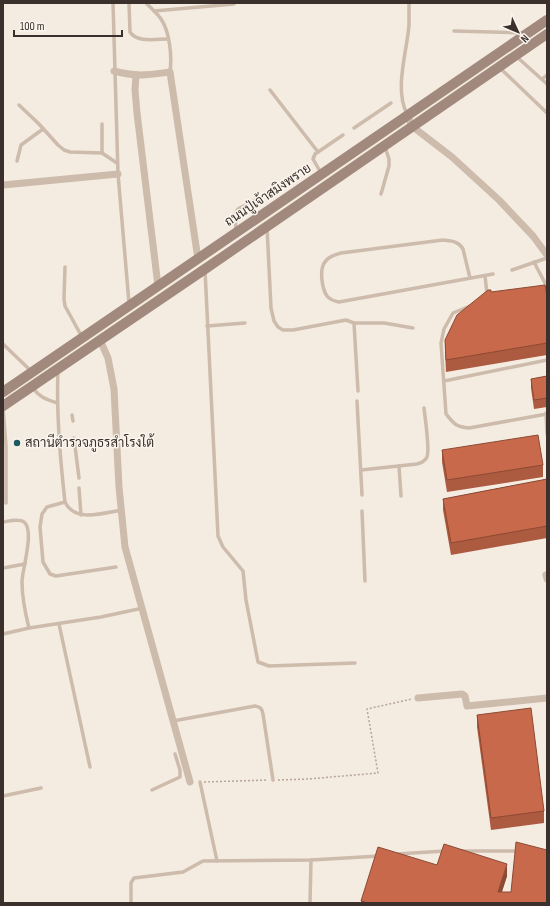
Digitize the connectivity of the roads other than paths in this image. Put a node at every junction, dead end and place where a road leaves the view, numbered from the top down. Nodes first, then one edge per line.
1 (113, 3) edge
2 (129, 3) edge
3 (146, 3) edge
4 (409, 3) edge
5 (234, 4) edge
6 (154, 11) junction
7 (547, 20) edge
8 (454, 31) dead end
9 (528, 33) junction
10 (547, 34) edge
11 (168, 39) junction
12 (515, 56) junction
13 (499, 67) junction
14 (114, 71) junction
15 (170, 72) junction
16 (136, 75) junction
17 (547, 75) edge
18 (542, 79) junction
19 (547, 84) edge
20 (270, 90) dead end
21 (391, 103) dead end
22 (19, 105) dead end
23 (547, 113) edge
24 (407, 116) junction
25 (102, 124) dead end
26 (413, 127) junction
27 (354, 128) dead end
28 (43, 129) junction
29 (343, 135) dead end
30 (384, 146) junction
31 (318, 152) junction
32 (102, 153) junction
33 (17, 161) dead end
34 (117, 163) junction
35 (118, 174) junction
36 (322, 174) junction
37 (3, 185) edge
38 (381, 194) dead end
39 (258, 199) dead end
40 (268, 226) junction
41 (236, 233) junction
42 (543, 246) edge
43 (547, 254) edge
44 (547, 258) edge
45 (198, 259) junction
46 (534, 262) junction
47 (65, 267) dead end
48 (205, 269) junction
49 (512, 270) dead end
50 (493, 274) dead end
51 (485, 276) junction
52 (470, 278) junction
53 (158, 286) junction
54 (547, 287) edge
55 (487, 299) edge
56 (475, 304) edge
57 (130, 306) junction
58 (245, 323) dead end
59 (354, 323) junction
60 (207, 326) junction
61 (413, 328) dead end
62 (94, 330) junction
63 (82, 338) junction
64 (100, 340) junction
65 (3, 344) edge
66 (547, 360) edge
67 (58, 369) junction
68 (32, 372) junction
69 (444, 381) junction
70 (32, 386) junction
71 (358, 391) dead end
72 (3, 392) edge
73 (358, 401) dead end
74 (57, 403) junction
75 (3, 407) edge
76 (424, 408) dead end
77 (72, 414) dead end
78 (547, 414) edge
79 (73, 421) dead end
80 (547, 434) edge
81 (74, 438) dead end
82 (399, 466) junction
83 (361, 470) junction
84 (79, 478) dead end
85 (79, 488) dead end
86 (362, 495) dead end
87 (401, 496) dead end
88 (6, 502) dead end
89 (65, 502) junction
90 (122, 510) junction
91 (362, 511) dead end
92 (81, 514) junction
93 (3, 522) edge
94 (25, 564) junction
95 (116, 567) dead end
96 (3, 568) edge
97 (365, 581) dead end
98 (143, 608) junction
99 (59, 624) junction
100 (29, 628) junction
101 (3, 634) edge
102 (355, 664) dead end
103 (418, 698) road end
104 (547, 698) edge
105 (173, 721) junction
106 (175, 754) dead end
107 (90, 767) dead end
108 (180, 777) junction
109 (188, 779) joint
110 (273, 780) road end
111 (200, 782) road end
112 (41, 788) dead end
113 (152, 790) dead end
114 (3, 796) edge
115 (449, 851) edge
116 (457, 851) edge
117 (525, 852) edge
118 (395, 854) edge
119 (380, 856) edge
120 (310, 860) junction
121 (217, 861) junction
122 (131, 903) edge
123 (310, 903) edge

1 - 14 lane
2 - 11 lane
3 - 6 lane
4 - 24 lane
5 - 6 lane
6 - 11 lane
7 - 9 main road, ถนนปู่เจ้าสมิงพราย
8 - 9 lane
9 - 24 main road, ถนนปู่เจ้าสมิงพราย
10 - 12 main road, ถนนปู่เจ้าสมิงพราย
11 - 15 lane
12 - 13 main road, ถนนปู่เจ้าสมิงพราย
12 - 18 lane
13 - 23 lane
13 - 26 main road, ถนนปู่เจ้าสมิงพราย
14 - 16 street
14 - 34 lane
15 - 16 street
15 - 45 street
16 - 53 street
17 - 18 lane
18 - 19 lane
20 - 31 lane
21 - 27 lane
22 - 28 lane
24 - 26 street
24 - 36 main road, ถนนปู่เจ้าสมิงพราย
25 - 32 lane
26 - 30 main road, ถนนปู่เจ้าสมิงพราย
26 - 42 street
28 - 32 lane
28 - 33 lane
29 - 31 lane
30 - 38 lane
30 - 40 main road, ถนนปู่เจ้าสมิงพราย
31 - 36 lane
32 - 34 lane
34 - 35 lane
35 - 37 street
35 - 57 lane
36 - 41 main road, ถนนปู่เจ้าสมิงพราย
39 - 41 lane
40 - 48 main road, ถนนปู่เจ้าสมิงพราย
40 - 59 lane
41 - 45 main road, ถนนปู่เจ้าสมิงพราย
42 - 43 street
44 - 46 lane
45 - 53 main road, ถนนปู่เจ้าสมิงพราย
46 - 49 lane
46 - 54 lane
47 - 63 lane
48 - 60 lane
48 - 64 main road, ถนนปู่เจ้าสมิงพราย
50 - 51 lane
51 - 52 lane
51 - 55 lane
52 - 52 lane
53 - 57 main road, ถนนปู่เจ้าสมิงพราย
56 - 69 lane
57 - 62 main road, ถนนปู่เจ้าสมิงพราย
58 - 60 lane
59 - 61 lane
59 - 71 lane
60 - 102 lane
62 - 63 main road, ถนนปู่เจ้าสมิงพราย
62 - 64 main road
63 - 68 main road, ถนนปู่เจ้าสมิงพราย
64 - 67 main road, ถนนปู่เจ้าสมิงพราย
64 - 90 street
65 - 68 lane
66 - 69 lane
67 - 70 main road, ถนนปู่เจ้าสมิงพราย
67 - 74 lane
68 - 72 main road, ถนนปู่เจ้าสมิงพราย
69 - 78 lane
70 - 74 lane
70 - 75 main road, ถนนปู่เจ้าสมิงพราย
73 - 83 lane
74 - 89 lane
75 - 88 lane
76 - 82 lane
77 - 79 lane
78 - 80 lane
81 - 84 lane
82 - 83 lane
82 - 87 lane
83 - 86 lane
85 - 92 lane
89 - 92 lane
89 - 95 lane
90 - 92 lane
90 - 98 street
91 - 97 lane
93 - 94 lane
94 - 96 lane
94 - 100 lane
98 - 99 lane
98 - 105 street
99 - 100 lane
99 - 107 lane
100 - 101 lane
103 - 104 street
105 - 109 street
105 - 110 lane
106 - 108 lane
108 - 109 lane
108 - 113 lane
111 - 121 lane
112 - 114 lane
115 - 118 lane
116 - 117 lane
119 - 120 lane
120 - 121 lane
120 - 123 lane
121 - 122 lane

